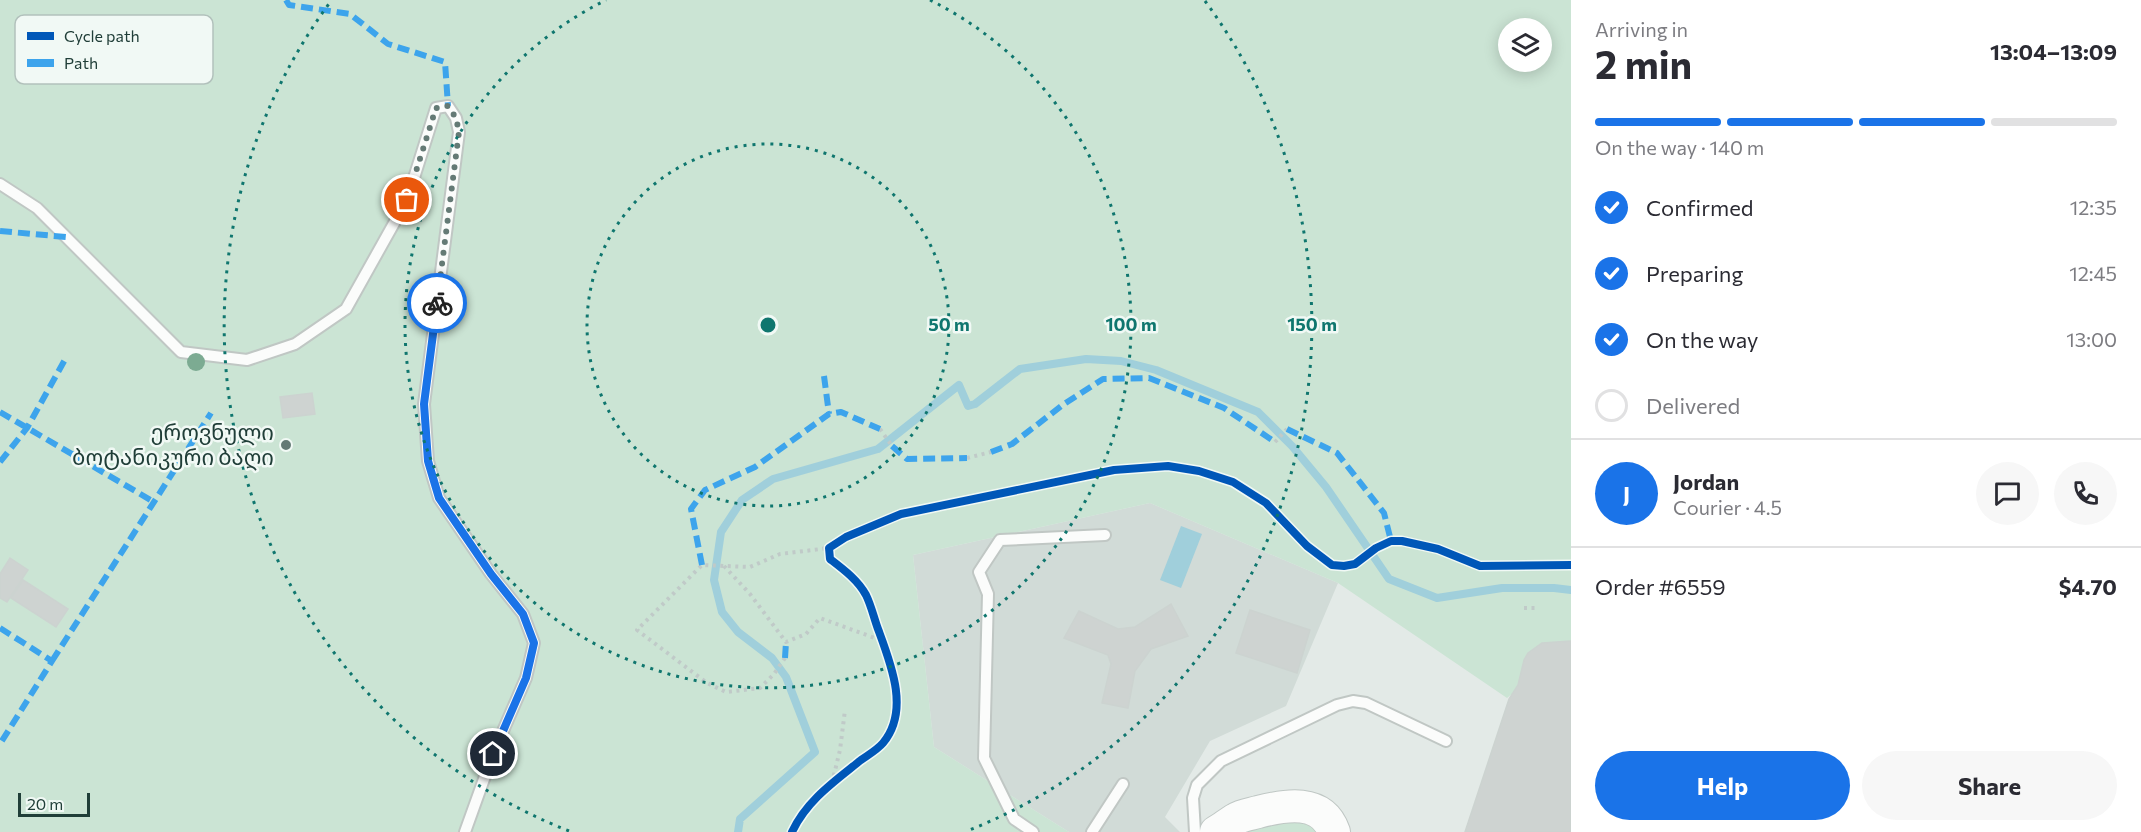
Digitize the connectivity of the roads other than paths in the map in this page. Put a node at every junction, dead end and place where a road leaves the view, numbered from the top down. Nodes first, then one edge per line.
1 (0, 184) edge
2 (1105, 535) dead end
3 (1446, 741) dead end
4 (1123, 784) dead end
5 (465, 832) edge
6 (1033, 832) edge
7 (1092, 832) edge
8 (1195, 832) edge
9 (1216, 832) edge
10 (1334, 832) edge

1 - 5 lane
2 - 6 lane
3 - 8 lane
4 - 7 lane
9 - 10 main road

